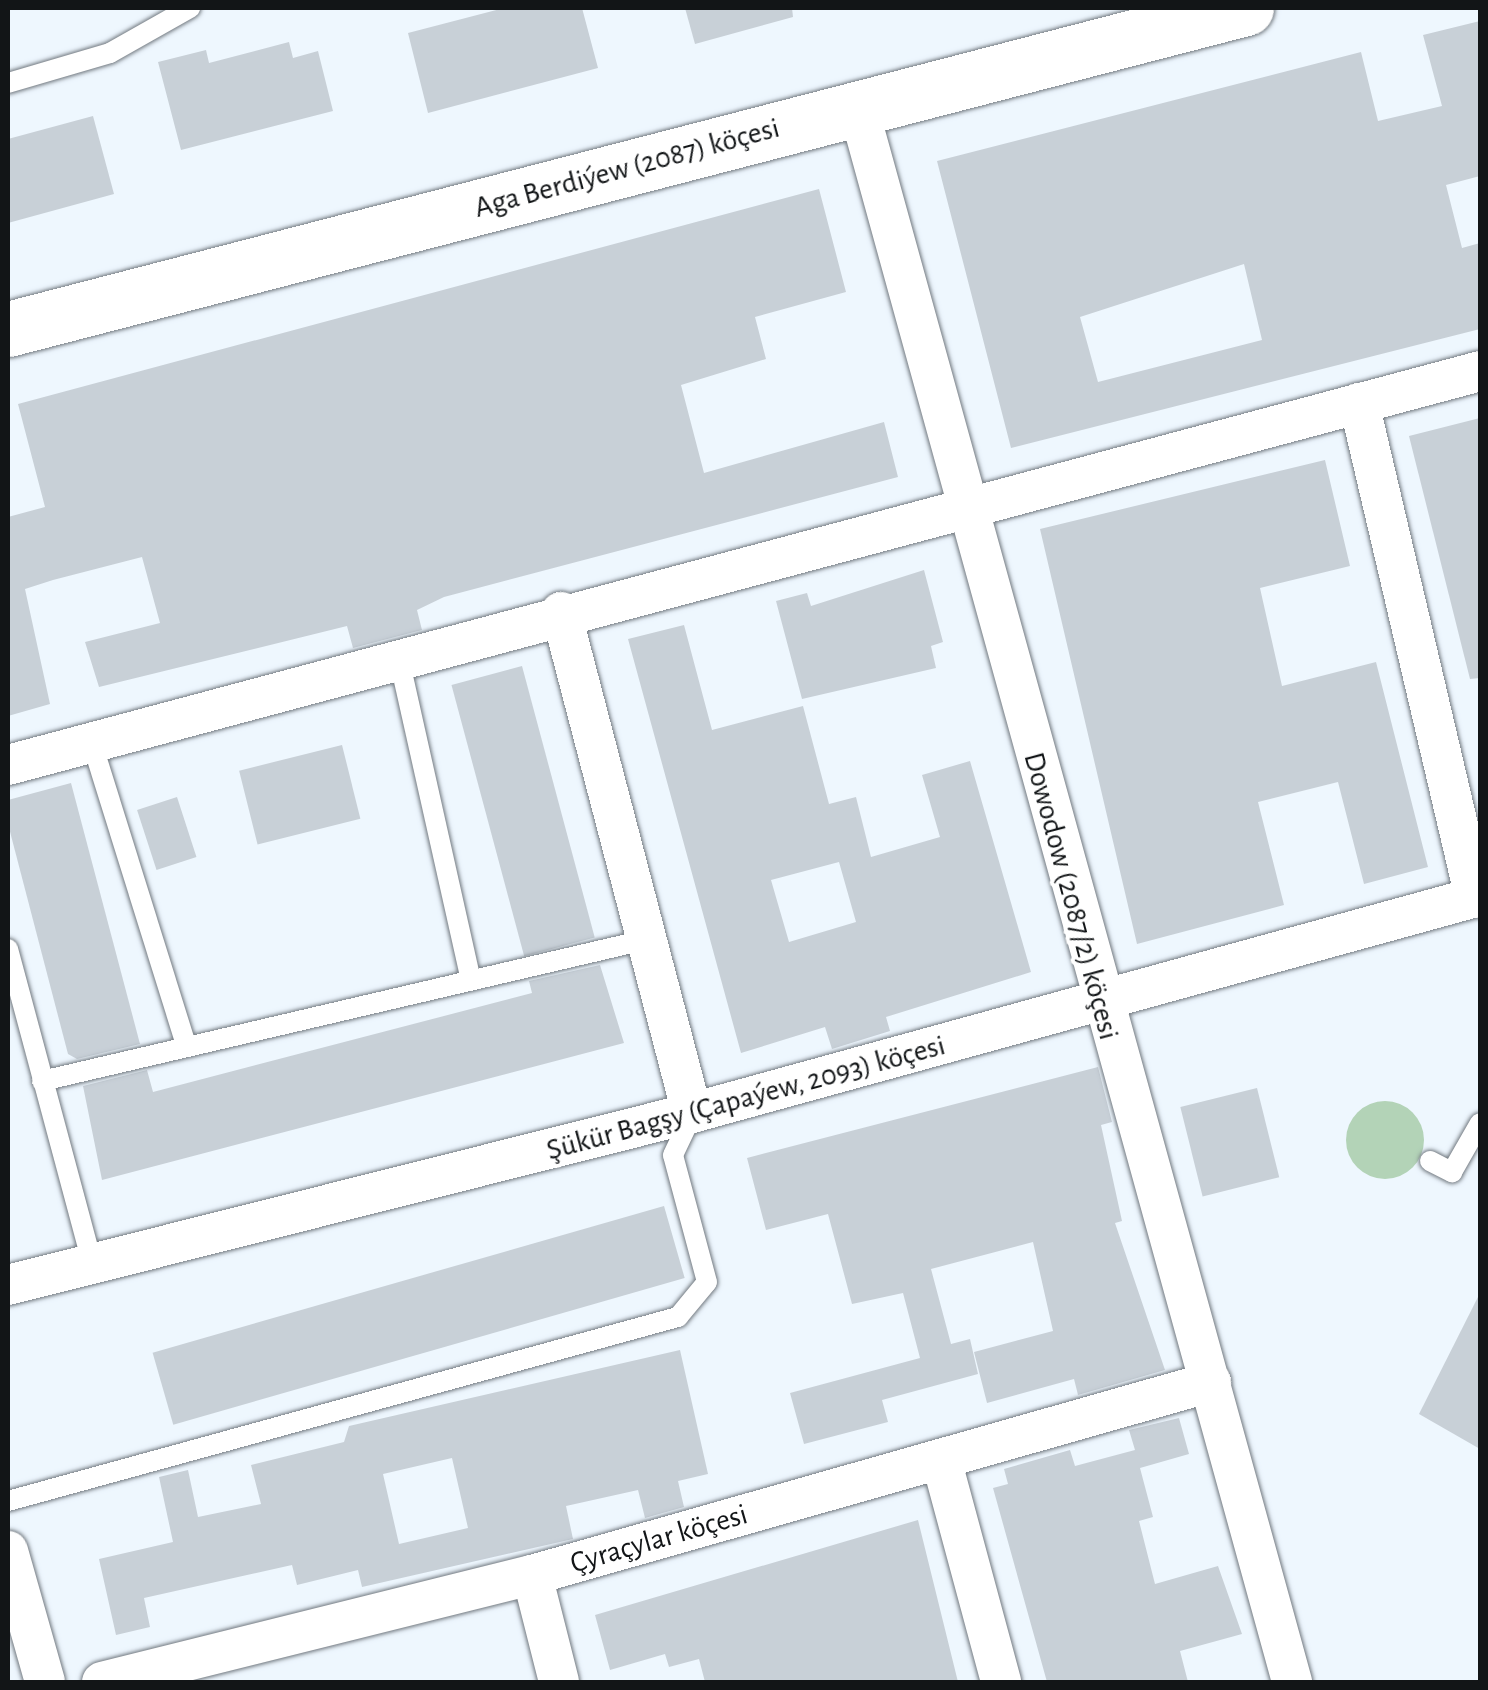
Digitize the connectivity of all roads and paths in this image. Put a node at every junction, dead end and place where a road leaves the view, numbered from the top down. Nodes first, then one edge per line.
1 (190, 8) edge
2 (1246, 8) edge
3 (8, 83) edge
4 (858, 107) junction
5 (8, 329) edge
6 (1480, 371) edge
7 (1359, 403) junction
8 (965, 505) junction
9 (562, 612) junction
10 (400, 662) junction
11 (92, 743) junction
12 (8, 765) edge
13 (1478, 897) edge
14 (649, 939) junction
15 (8, 949) edge
16 (472, 980) junction
17 (1100, 1005) junction
18 (186, 1044) junction
19 (42, 1081) junction
20 (692, 1114) junction
21 (1480, 1123) edge
22 (1430, 1161) dead end
23 (92, 1263) junction
24 (8, 1286) edge
25 (1211, 1382) junction
26 (941, 1459) junction
27 (8, 1501) edge
28 (8, 1552) edge
29 (532, 1575) junction
30 (44, 1682) edge
31 (102, 1682) edge
32 (559, 1682) edge
33 (1001, 1682) edge
34 (1292, 1682) edge

1 - 3 lane
2 - 4 street, Aga Berdiýew (2087) köçesi
4 - 5 street, Aga Berdiýew (2087) köçesi
4 - 8 street, Dowodow (2087/2) köçesi
6 - 7 street
7 - 8 street
7 - 13 street
8 - 9 street
8 - 17 street, Dowodow (2087/2) köçesi
9 - 10 street
9 - 14 street
10 - 11 street
10 - 16 lane
11 - 12 street
11 - 18 lane
13 - 17 street, Şükür Bagşy (Çapaýew, 2093) köçesi
14 - 16 lane
14 - 20 street
15 - 19 lane
16 - 18 lane
17 - 20 street, Şükür Bagşy (Çapaýew, 2093) köçesi
17 - 25 street, Dowodow (2087/2) köçesi
18 - 19 lane
19 - 23 lane
20 - 23 street, Şükür Bagşy (Çapaýew, 2093) köçesi
20 - 27 lane
21 - 22 lane
23 - 24 street, Şükür Bagşy (Çapaýew, 2093) köçesi
25 - 26 street, Çyraçylar köçesi
25 - 34 street, Dowodow (2087/2) köçesi
26 - 29 street, Çyraçylar köçesi
26 - 33 street
28 - 30 street
29 - 31 street, Çyraçylar köçesi
29 - 32 street

